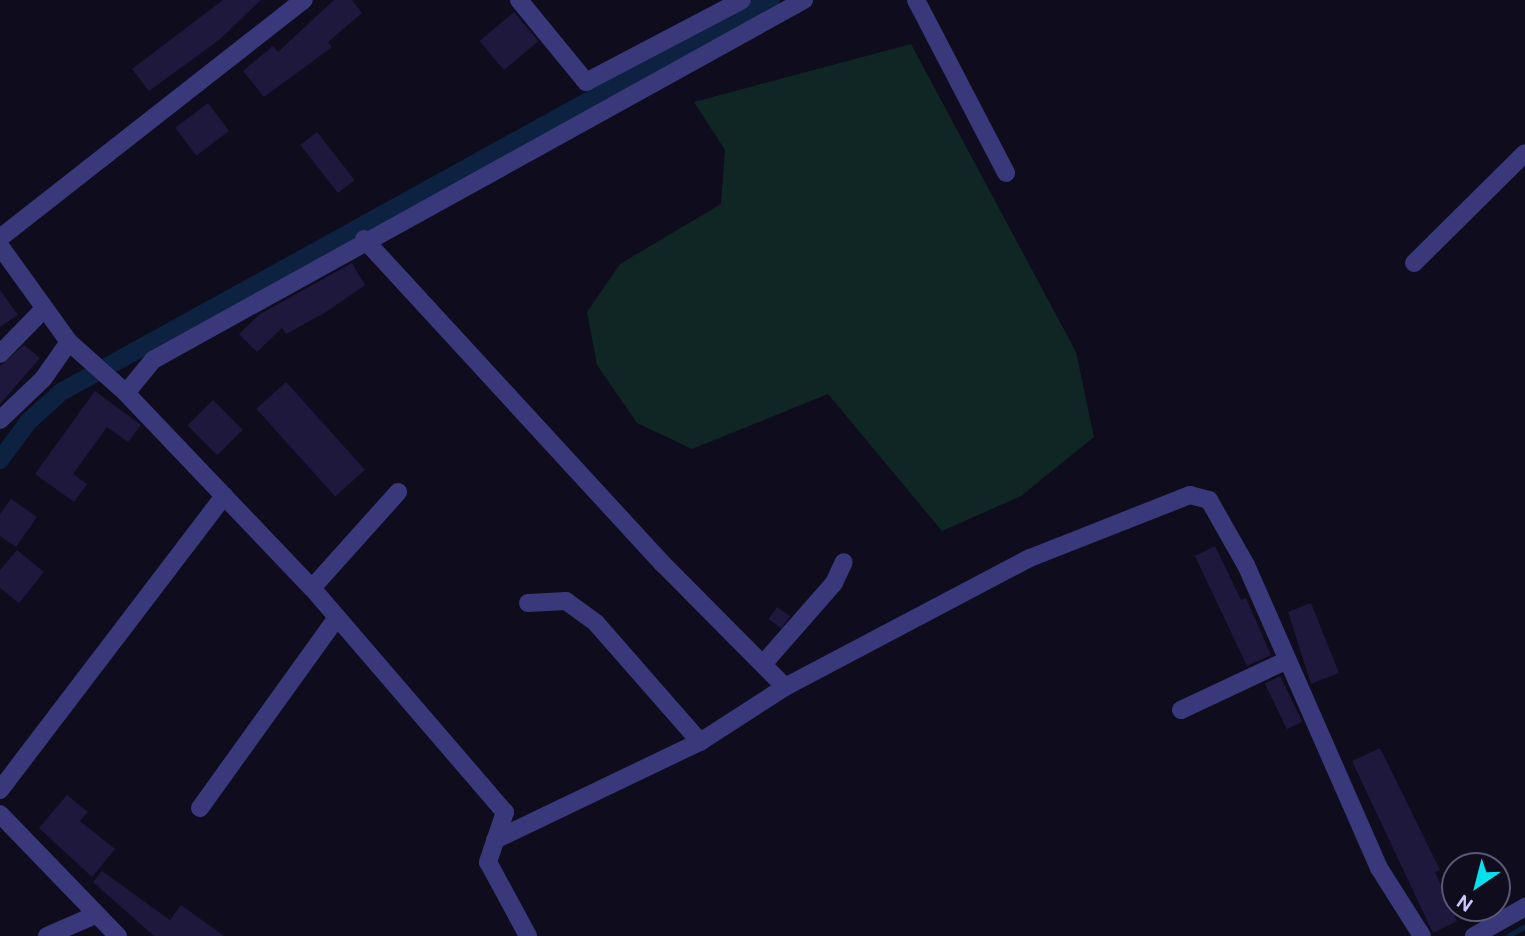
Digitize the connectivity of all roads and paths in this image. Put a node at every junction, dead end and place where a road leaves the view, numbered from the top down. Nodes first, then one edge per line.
1 (303, 0) edge
2 (519, 0) edge
3 (742, 0) edge
4 (804, 0) edge
5 (916, 0) edge
6 (720, 5) edge
7 (1525, 153) edge
8 (1006, 173) dead end
9 (0, 238) edge
10 (364, 239) junction
11 (0, 246) edge
12 (1414, 263) dead end
13 (43, 310) junction
14 (71, 342) junction
15 (0, 354) edge
16 (126, 393) junction
17 (0, 420) edge
18 (398, 492) dead end
19 (223, 496) junction
20 (844, 562) dead end
21 (313, 588) junction
22 (528, 603) dead end
23 (337, 617) junction
24 (1285, 661) junction
25 (764, 663) junction
26 (785, 687) junction
27 (1181, 710) dead end
28 (700, 742) junction
29 (0, 790) edge
30 (200, 808) dead end
31 (0, 814) edge
32 (495, 840) junction
33 (1525, 907) edge
34 (95, 915) junction
35 (47, 936) edge
36 (118, 936) edge
37 (528, 936) edge
38 (1422, 936) edge
39 (1474, 936) edge

1 - 9 street
2 - 6 street
3 - 6 street
4 - 10 street
5 - 8 street
7 - 12 street
10 - 16 street
10 - 25 street
11 - 13 street
13 - 14 street
13 - 15 street
14 - 16 street
14 - 17 street
16 - 19 street
18 - 21 street
19 - 21 street
19 - 29 street
20 - 25 street
21 - 23 street
22 - 28 street
23 - 30 street
23 - 32 street
24 - 26 street
24 - 27 street
24 - 38 street
25 - 26 street
26 - 28 street
28 - 32 street
31 - 34 street
32 - 37 street
33 - 39 street
34 - 35 street
34 - 36 street

